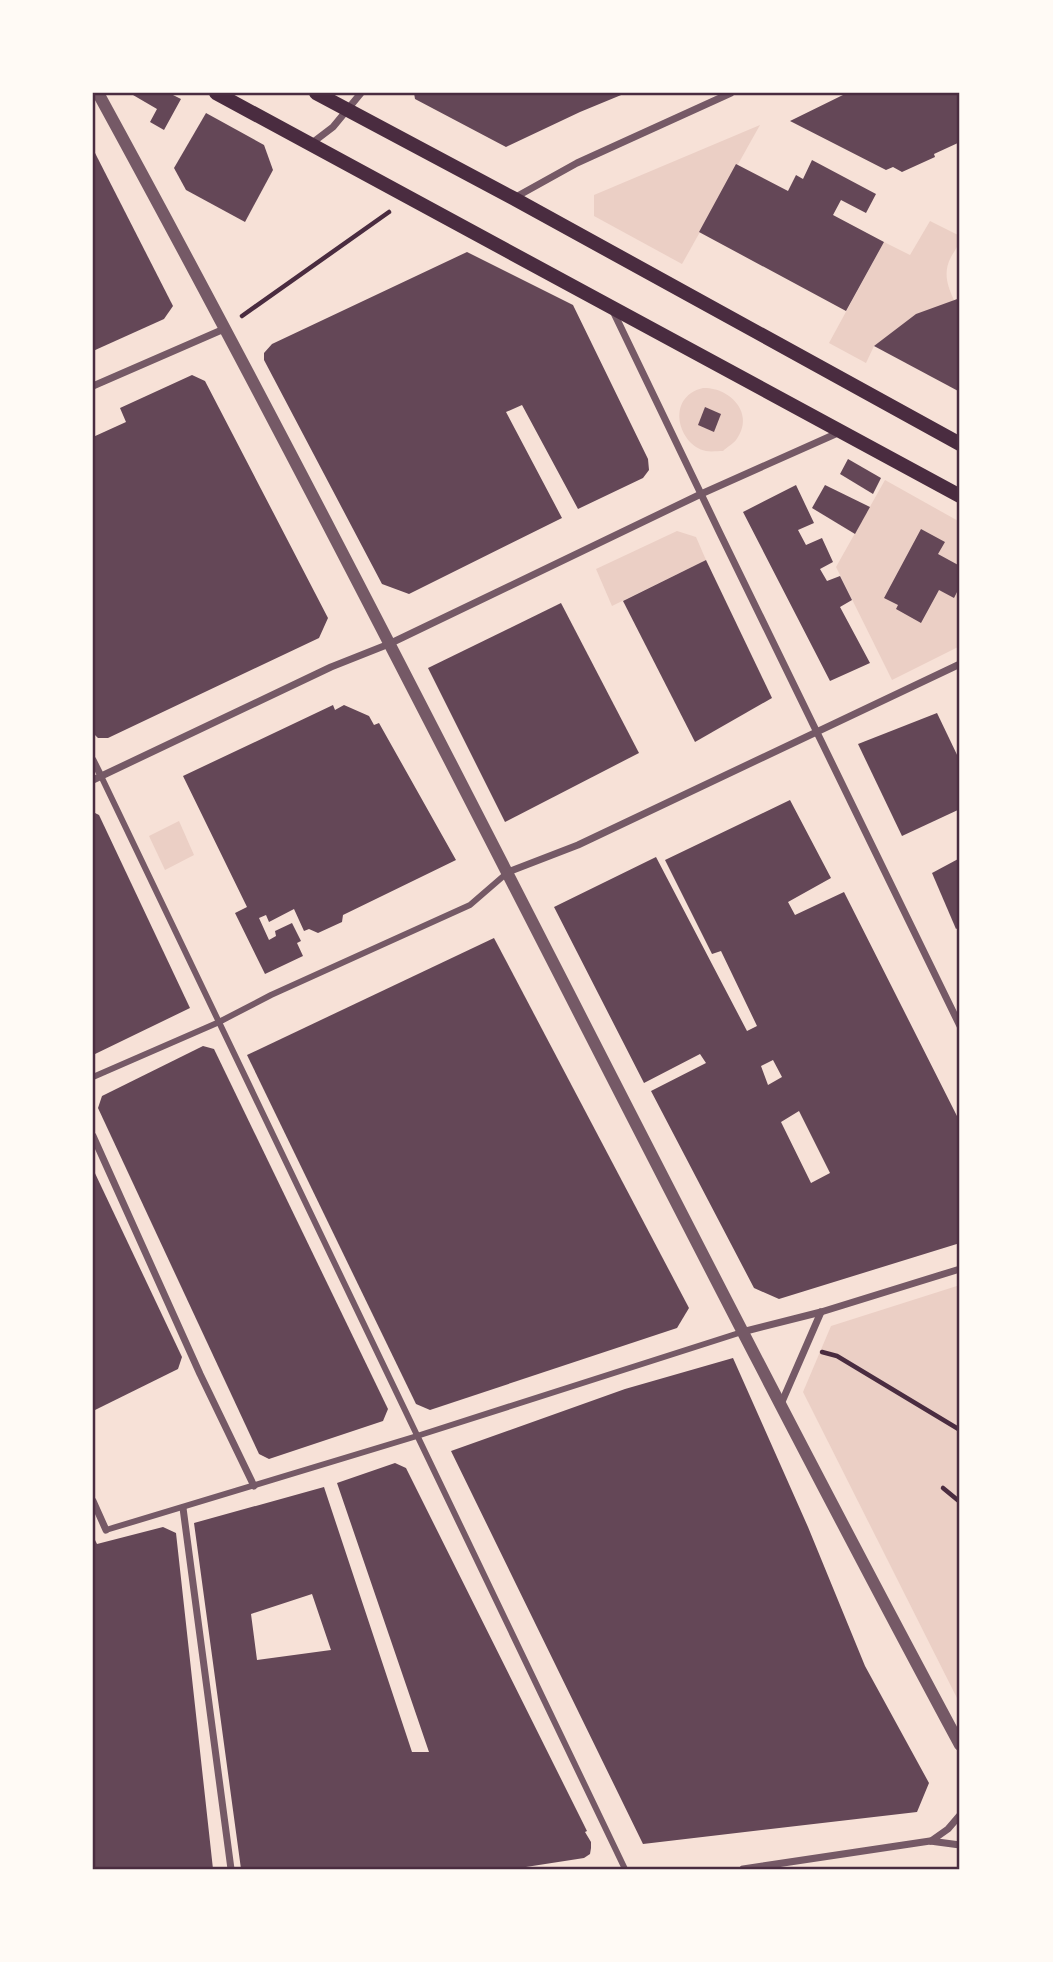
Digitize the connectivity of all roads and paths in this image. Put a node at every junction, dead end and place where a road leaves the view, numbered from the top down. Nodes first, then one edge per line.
1 (99, 93) edge
2 (216, 93) edge
3 (316, 93) edge
4 (361, 93) edge
5 (731, 93) edge
6 (348, 110) junction
7 (312, 144) junction
8 (409, 197) junction
9 (513, 198) junction
10 (611, 309) junction
11 (224, 329) junction
12 (93, 386) edge
13 (840, 432) junction
14 (960, 444) edge
15 (701, 494) junction
16 (960, 496) edge
17 (389, 645) junction
18 (960, 664) edge
19 (818, 732) junction
20 (93, 760) edge
21 (97, 778) edge
22 (508, 872) junction
23 (217, 1023) junction
24 (960, 1026) edge
25 (93, 1077) edge
26 (93, 1136) edge
27 (960, 1269) edge
28 (821, 1312) junction
29 (742, 1332) junction
30 (804, 1349) junction
31 (780, 1406) junction
32 (960, 1430) edge
33 (416, 1436) junction
34 (254, 1486) junction
35 (943, 1488) dead end
36 (93, 1501) edge
37 (960, 1502) edge
38 (183, 1508) junction
39 (106, 1530) joint
40 (960, 1746) edge
41 (960, 1815) edge
42 (930, 1841) junction
43 (960, 1845) edge
44 (757, 1868) edge
45 (231, 1869) edge
46 (625, 1869) edge
47 (743, 1869) edge

1 - 11 street
2 - 7 main road
3 - 6 main road
4 - 6 street
5 - 9 street
6 - 7 street
6 - 9 main road
7 - 8 main road
8 - 10 main road
8 - 11 path
9 - 14 main road
10 - 13 main road
10 - 15 street
11 - 12 street
11 - 17 street
13 - 15 street
13 - 16 main road
15 - 17 street
15 - 19 street
17 - 21 street
17 - 22 street
18 - 19 street
19 - 22 street
19 - 24 street
20 - 21 street
21 - 23 street
22 - 23 street
22 - 29 street
23 - 25 street
23 - 33 street
26 - 34 street
27 - 28 street
28 - 29 street
28 - 30 street
29 - 31 street
29 - 33 street
30 - 31 street
30 - 32 path
31 - 40 street
33 - 34 street
33 - 46 street
34 - 38 street
35 - 37 path
36 - 39 street
38 - 39 street
38 - 45 street
41 - 42 street
42 - 43 street
42 - 44 street
44 - 47 street

